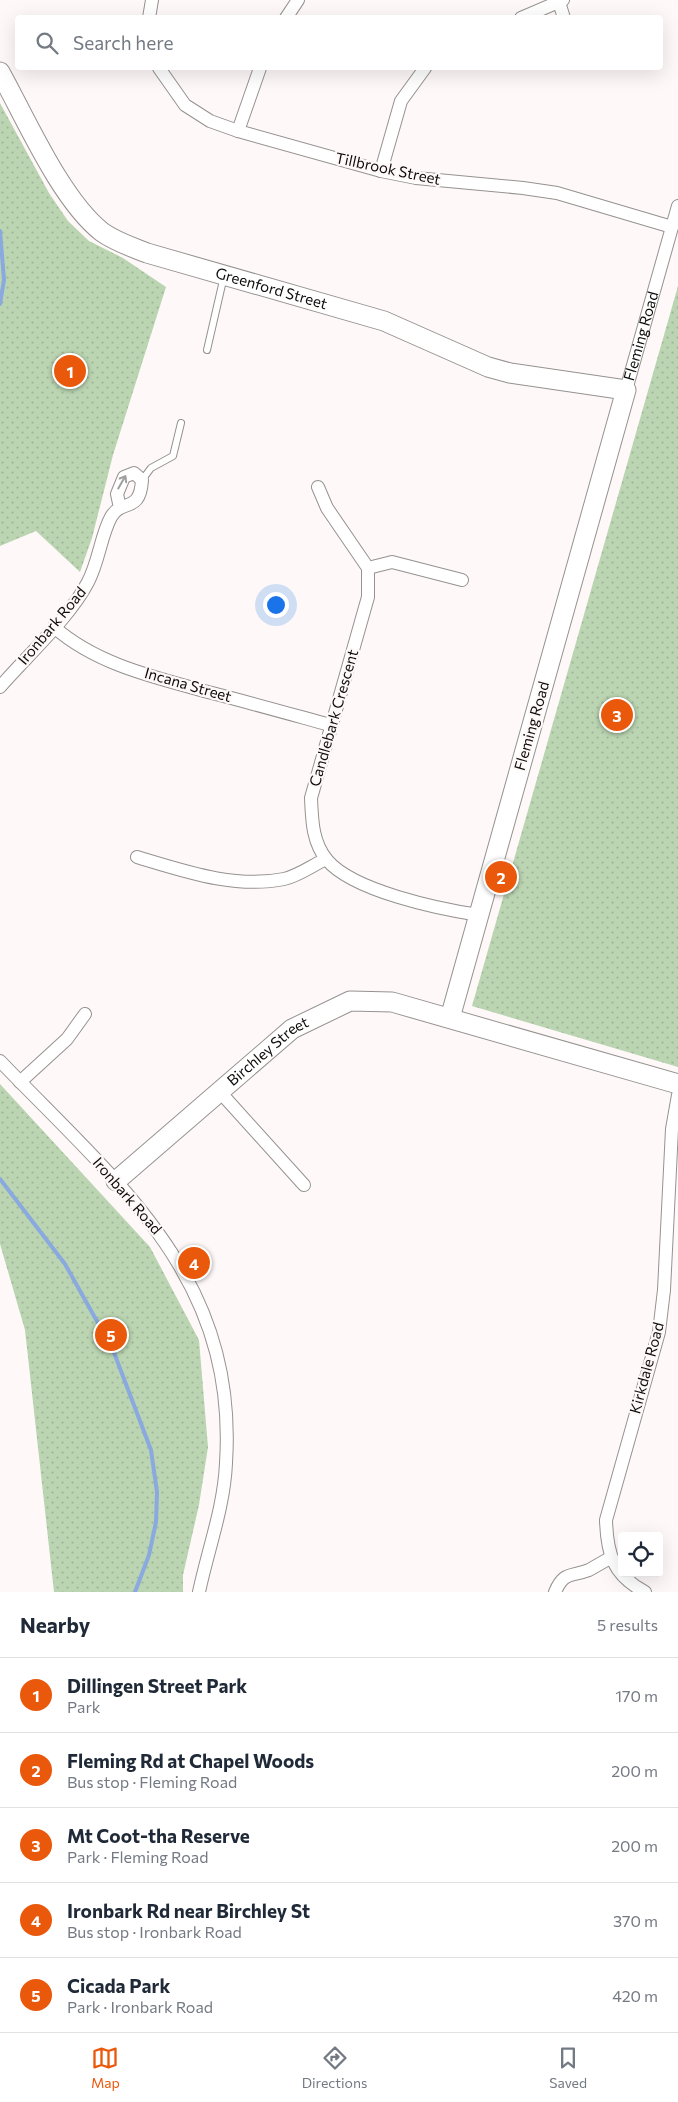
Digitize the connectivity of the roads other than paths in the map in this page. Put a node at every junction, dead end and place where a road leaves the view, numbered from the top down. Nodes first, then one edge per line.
1 (152, 0) edge
2 (298, 0) edge
3 (561, 1) edge
4 (150, 15) edge
5 (288, 15) edge
6 (528, 15) edge
7 (563, 15) edge
8 (159, 70) edge
9 (259, 70) edge
10 (424, 70) edge
11 (0, 72) edge
12 (238, 131) junction
13 (381, 171) junction
14 (678, 206) edge
15 (672, 227) junction
16 (224, 275) junction
17 (207, 350) dead end
18 (626, 390) junction
19 (181, 423) dead end
20 (142, 480) junction
21 (318, 487) dead end
22 (120, 508) junction
23 (368, 568) junction
24 (462, 580) dead end
25 (54, 627) junction
26 (0, 687) edge
27 (330, 725) junction
28 (137, 857) dead end
29 (326, 859) junction
30 (479, 916) junction
31 (86, 1014) dead end
32 (450, 1018) junction
33 (0, 1061) edge
34 (20, 1082) junction
35 (678, 1084) edge
36 (220, 1092) junction
37 (678, 1095) edge
38 (116, 1182) junction
39 (304, 1184) dead end
40 (610, 1558) junction
41 (199, 1592) edge
42 (555, 1592) edge
43 (645, 1592) edge

1 - 4 street
2 - 5 street
3 - 6 street
3 - 7 street
8 - 12 street, Tillbrook Street
9 - 12 street
10 - 13 street
11 - 16 street, Greenford Street
12 - 13 street, Tillbrook Street
13 - 15 street, Tillbrook Street
14 - 15 street, Fleming Road
15 - 18 street, Fleming Road
16 - 17 lane
16 - 18 street, Greenford Street
18 - 30 street, Fleming Road
19 - 20 lane
20 - 22 street, Ironbark Road
22 -> 20 street, Ironbark Road
21 - 23 street
22 - 25 street, Ironbark Road
23 - 24 street
23 - 27 street, Candlebark Crescent
25 - 26 street, Ironbark Road
25 - 27 street, Incana Street
27 - 29 street, Candlebark Crescent
28 - 29 street
29 - 30 street, Candlebark Crescent
30 - 32 street, Fleming Road
31 - 34 street
32 - 35 street
32 - 36 street, Birchley Street
33 - 34 street, Ironbark Road
34 - 38 street, Ironbark Road
36 - 38 street, Birchley Street
36 - 39 street
37 - 40 street, Kirkdale Road
38 - 41 street, Ironbark Road
40 - 42 street
40 - 43 street

